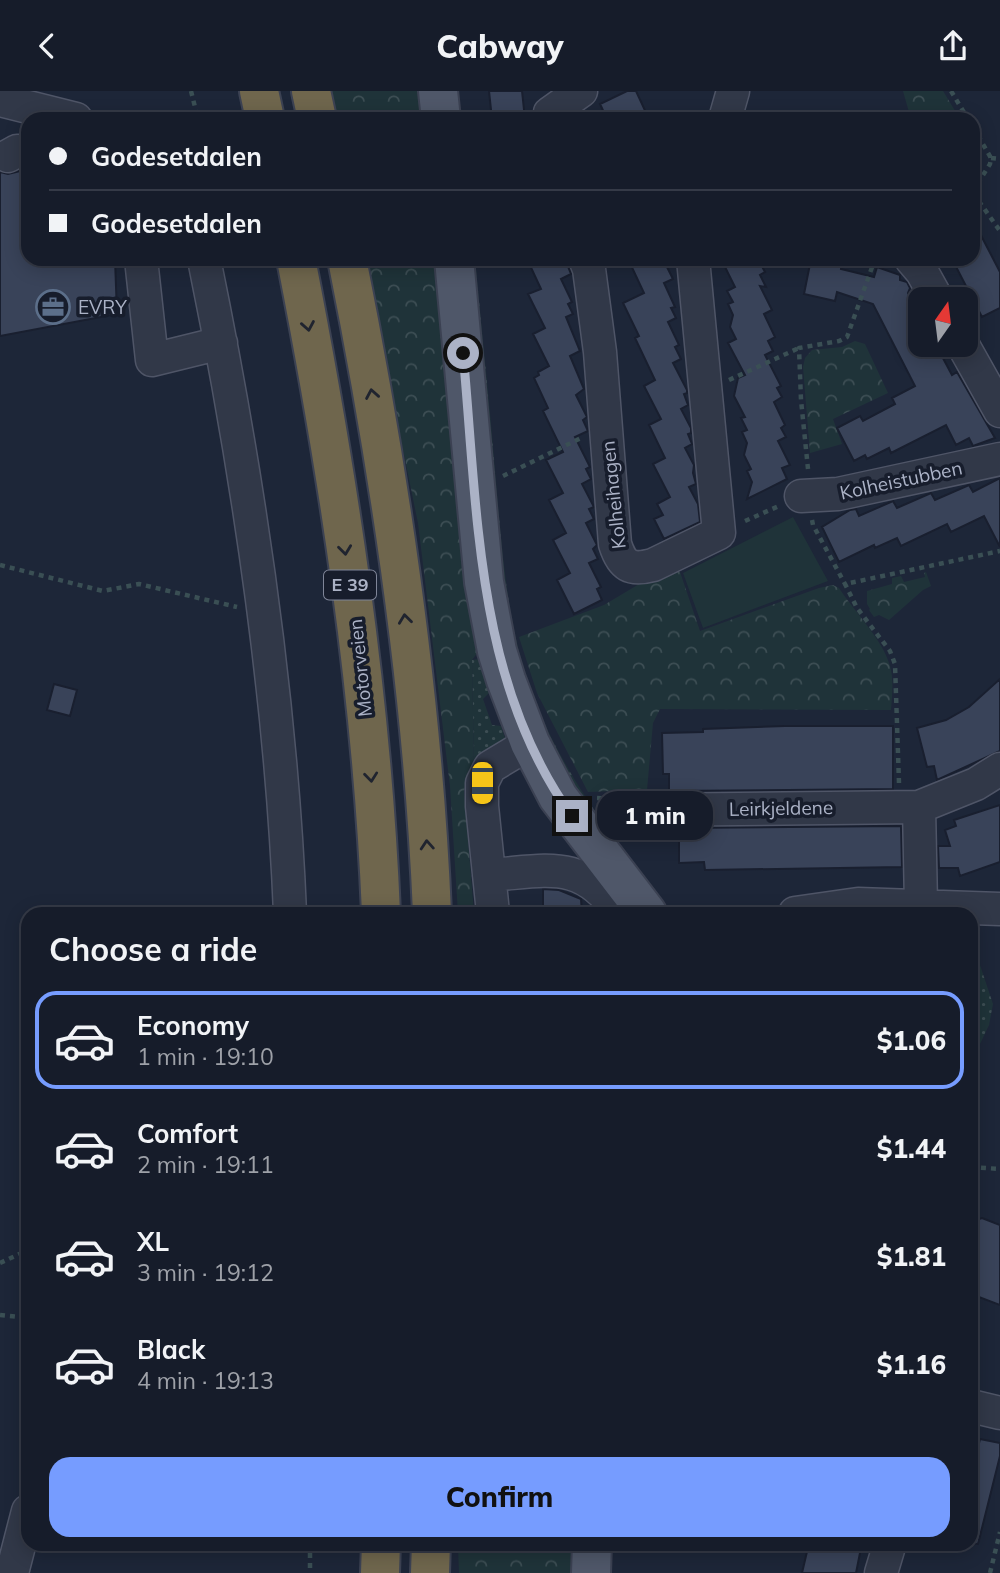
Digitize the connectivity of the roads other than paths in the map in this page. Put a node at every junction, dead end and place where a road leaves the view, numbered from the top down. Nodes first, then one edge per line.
1 (258, 91) edge
2 (311, 91) edge
3 (438, 91) edge
4 (582, 91) edge
5 (733, 91) edge
6 (0, 100) edge
7 (549, 108) edge
8 (48, 112) edge
9 (263, 112) edge
10 (316, 112) edge
11 (440, 112) edge
12 (727, 112) edge
13 (142, 266) edge
14 (205, 266) edge
15 (297, 266) edge
16 (348, 266) edge
17 (455, 266) edge
18 (588, 266) edge
19 (694, 266) edge
20 (917, 266) edge
21 (930, 287) edge
22 (221, 343) junction
23 (970, 357) edge
24 (1000, 411) edge
25 (1000, 459) edge
26 (805, 496) road end
27 (530, 743) junction
28 (1000, 769) edge
29 (630, 804) road end
30 (909, 806) junction
31 (489, 875) junction
32 (921, 905) junction
33 (290, 907) edge
34 (381, 907) edge
35 (432, 907) edge
36 (492, 907) edge
37 (614, 907) edge
38 (642, 907) edge
39 (837, 907) edge
40 (944, 907) edge
41 (1000, 909) edge
42 (978, 910) edge
43 (978, 1408) edge
44 (1000, 1413) edge
45 (21, 1543) edge
46 (381, 1551) edge
47 (431, 1551) edge
48 (592, 1551) edge
49 (888, 1551) edge
50 (12, 1573) edge
51 (380, 1573) edge
52 (430, 1573) edge
53 (591, 1573) edge
54 (881, 1573) edge

1 - 9 highway
2 - 10 highway
3 - 11 main road
4 - 7 street
5 - 12 street
6 - 8 street
13 - 22 street
14 - 22 street
15 -> 34 highway, Motorveien / E 39
35 -> 16 highway, E 39
17 - 27 main road
18 - 19 street, Kolheihagen
20 - 21 street
22 - 33 street
23 - 24 street
25 - 26 street, Kolheistubben
27 - 31 street
27 - 38 main road
28 - 30 street, Leirkjeldene
29 - 30 street, Leirkjeldene
30 - 32 street
31 - 36 street
31 - 37 street
32 - 39 street
32 - 40 street
41 - 42 street
43 - 44 street
45 - 50 street
46 - 51 highway
47 - 52 highway
48 - 53 main road
49 - 54 street

